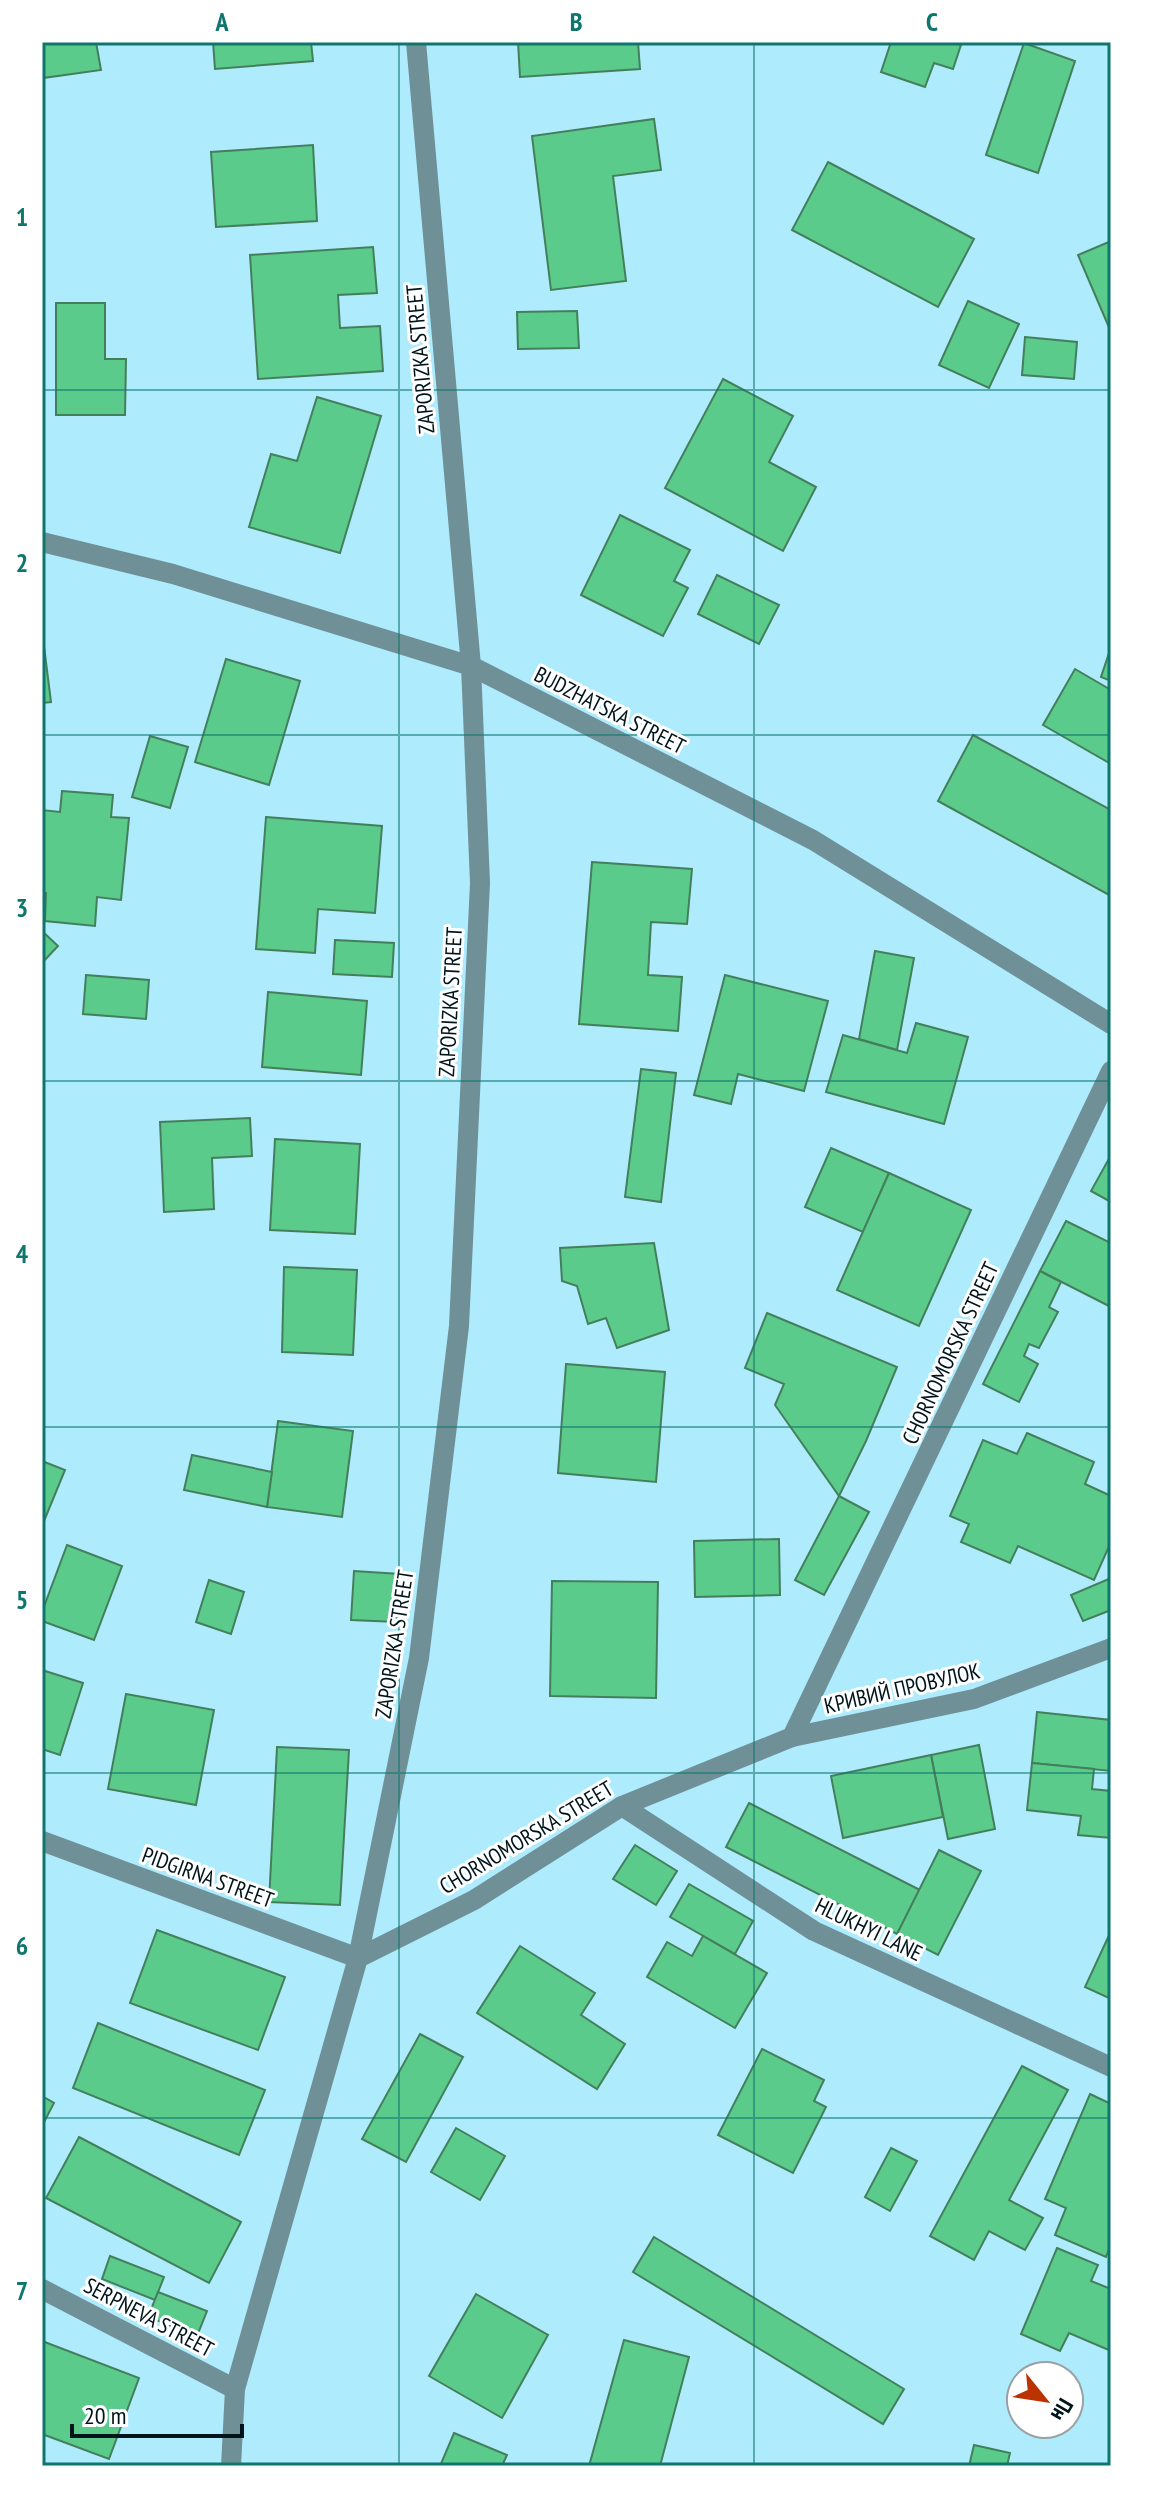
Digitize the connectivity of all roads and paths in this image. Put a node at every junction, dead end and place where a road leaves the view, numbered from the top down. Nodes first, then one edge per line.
1 (416, 42) edge
2 (42, 542) edge
3 (471, 666) junction
4 (1111, 1024) edge
5 (1111, 1071) edge
6 (1111, 1648) edge
7 (792, 1737) junction
8 (622, 1806) junction
9 (42, 1841) edge
10 (358, 1958) junction
11 (1111, 2067) edge
12 (42, 2289) edge
13 (235, 2389) junction
14 (231, 2466) edge

1 - 3 street, ZAPORIZKA STREET
2 - 3 street, BUDZHATSKA STREET
3 - 4 street, BUDZHATSKA STREET
3 - 10 street, ZAPORIZKA STREET
5 - 7 street, CHORNOMORSKA STREET
6 - 7 street, КРИВИЙ ПРОВУЛОК
7 - 8 street, CHORNOMORSKA STREET
8 - 10 street, CHORNOMORSKA STREET
8 - 11 street, HLUKHYI LANE
9 - 10 street, PIDGIRNA STREET
10 - 13 street
12 - 13 street, SERPNEVA STREET
13 - 14 street

